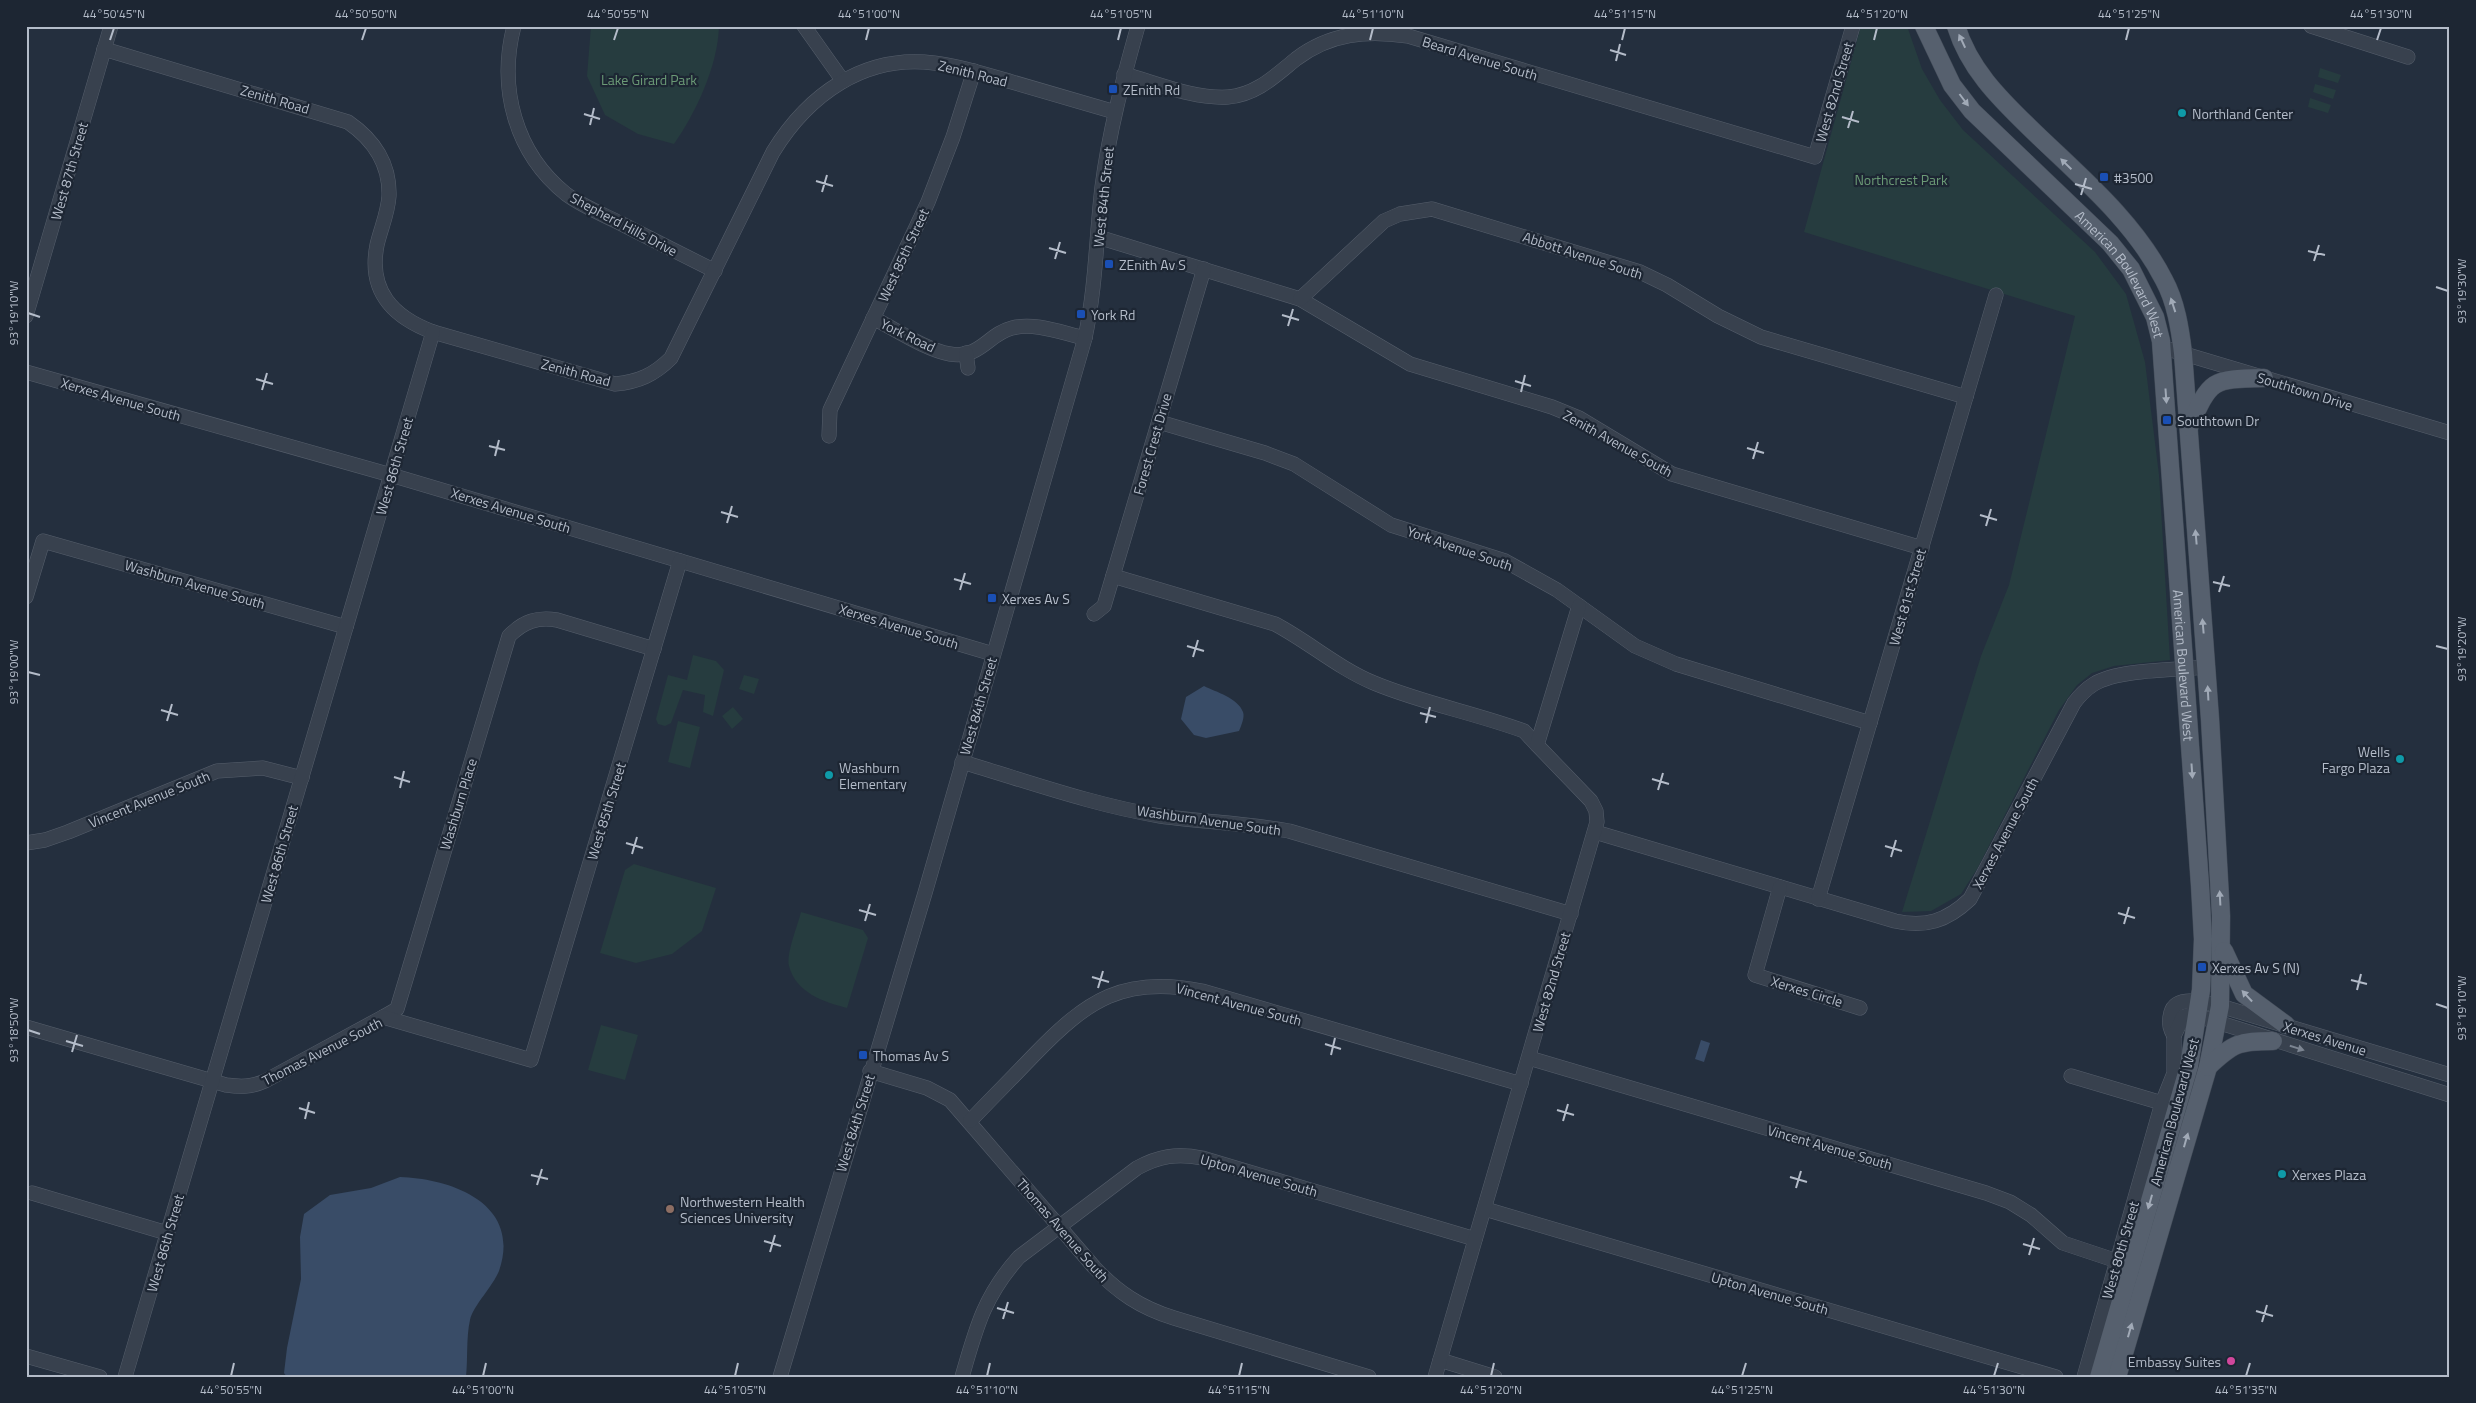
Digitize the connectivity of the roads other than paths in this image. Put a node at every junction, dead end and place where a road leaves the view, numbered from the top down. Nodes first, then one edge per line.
1 (111, 26) edge
2 (514, 26) edge
3 (804, 26) edge
4 (1138, 26) edge
5 (1853, 26) edge
6 (1924, 26) edge
7 (1956, 26) edge
8 (2311, 26) edge
9 (104, 49) junction
10 (2408, 57) dead end
11 (974, 71) junction
12 (1124, 74) junction
13 (843, 82) junction
14 (1115, 112) junction
15 (1815, 157) joint
16 (1098, 237) junction
17 (1204, 269) junction
18 (715, 271) junction
19 (1996, 296) dead end
20 (1300, 298) junction
21 (26, 316) edge
22 (873, 318) junction
23 (433, 332) junction
24 (1084, 338) junction
25 (2161, 347) junction
26 (2183, 353) junction
27 (966, 354) junction
28 (968, 368) dead end
29 (26, 372) edge
30 (2264, 378) junction
31 (1966, 397) junction
32 (1159, 422) junction
33 (2188, 430) junction
34 (2450, 433) edge
35 (830, 436) dead end
36 (392, 475) junction
37 (1922, 548) junction
38 (680, 561) junction
39 (1113, 576) junction
40 (26, 597) edge
41 (1578, 606) junction
42 (1094, 614) dead end
43 (346, 627) junction
44 (654, 649) junction
45 (993, 654) junction
46 (2207, 667) junction
47 (2184, 670) junction
48 (1870, 723) junction
49 (1537, 745) junction
50 (962, 762) junction
51 (302, 778) junction
52 (1595, 832) junction
53 (26, 843) edge
54 (1780, 887) junction
55 (1818, 899) junction
56 (1571, 914) junction
57 (2222, 947) junction
58 (1860, 1008) dead end
59 (2199, 1009) junction
60 (2219, 1014) junction
61 (383, 1017) junction
62 (2286, 1025) junction
63 (26, 1027) edge
64 (2273, 1040) junction
65 (1529, 1058) junction
66 (531, 1060) joint
67 (2208, 1067) junction
68 (870, 1071) junction
69 (2071, 1076) dead end
70 (2450, 1076) edge
71 (212, 1081) junction
72 (1521, 1084) junction
73 (2450, 1094) edge
74 (2162, 1103) junction
75 (970, 1121) junction
76 (32, 1193) dead end
77 (1484, 1209) junction
78 (1059, 1226) junction
79 (167, 1233) junction
80 (1476, 1239) junction
81 (2117, 1261) junction
82 (26, 1356) edge
83 (1440, 1360) junction
84 (100, 1377) edge
85 (125, 1377) edge
86 (780, 1377) edge
87 (962, 1377) edge
88 (1369, 1377) edge
89 (1435, 1377) edge
90 (1495, 1377) edge
91 (2056, 1377) edge
92 (2084, 1377) edge
93 (2099, 1377) edge
94 (2117, 1377) edge

1 - 9 street, West 87th Street
2 - 18 street, Shepherd Hills Drive
3 - 13 street
4 - 12 street, West 84th Street
5 - 15 street, West 82nd Street
6 -> 25 main road, American Boulevard West
26 -> 7 main road, American Boulevard West
8 - 10 street
9 - 21 street, West 87th Street
9 - 23 street, Zenith Road
11 - 13 street, Zenith Road
11 - 14 street, Zenith Road
11 - 22 street, West 85th Street
12 - 14 street, West 84th Street
12 - 15 street, Beard Avenue South
13 - 18 street, Zenith Road
14 - 16 street, West 84th Street
16 - 17 street, Zenith Avenue South
16 - 24 street, West 84th Street
17 - 20 street, Zenith Avenue South
17 - 32 street, Forest Crest Drive
18 - 23 street, Zenith Road
19 - 31 street, West 81st Street
20 - 31 street, Abbott Avenue South
20 - 37 street, Zenith Avenue South
22 - 27 street, York Road
22 - 35 street, West 85th Street
23 - 36 street, West 86th Street
24 - 27 street
24 - 45 street, West 84th Street
25 - 26 street, Southtown Drive
25 -> 47 main road, American Boulevard West
26 - 30 street, Southtown Drive
26 - 33 main road, American Boulevard West
27 - 28 street
29 - 36 street, Xerxes Avenue South
30 - 33 main road
30 - 34 street, Southtown Drive
31 - 37 street, West 81st Street
32 - 39 street, Forest Crest Drive
32 - 41 street, York Avenue South
46 -> 33 main road, American Boulevard West
36 - 38 street, Xerxes Avenue South
36 - 43 street, West 86th Street
37 - 48 street, West 81st Street
38 - 44 street, West 85th Street
38 - 45 street, Xerxes Avenue South
39 - 42 street, Forest Crest Drive
39 - 49 street
40 - 43 street, Washburn Avenue South
41 - 48 street, York Avenue South
41 - 49 street
43 - 51 street, West 86th Street
44 - 61 street, Washburn Place
44 - 66 street, West 85th Street
45 - 50 street, West 84th Street
46 - 47 street, Xerxes Avenue South
57 -> 46 main road, American Boulevard West
47 - 55 street, Xerxes Avenue South
47 -> 59 main road, American Boulevard West
48 - 55 street, West 81st Street
49 - 52 street, West 82nd Street
50 - 56 street, Washburn Avenue South
50 - 68 street, West 84th Street
51 - 53 street, Vincent Avenue South
51 - 71 street, West 86th Street
52 - 54 street, Xerxes Avenue South
52 - 56 street, West 82nd Street
54 - 55 street, Xerxes Avenue South
54 - 58 street, Xerxes Circle
56 - 65 street, West 82nd Street
57 - 60 main road, American Boulevard West
62 -> 57 main road
59 - 60 street, Xerxes Avenue
59 - 74 street, West 80th Street
59 -> 93 main road, American Boulevard West
60 - 62 street, Xerxes Avenue
60 - 64 street
60 - 67 main road, American Boulevard West
61 - 66 street, Thomas Avenue South
61 - 71 street, Thomas Avenue South
62 - 70 street, Xerxes Avenue
63 - 71 street, Thomas Avenue South
64 - 67 main road
64 -> 73 street
65 - 72 street, West 82nd Street
65 - 81 street, Vincent Avenue South
94 -> 67 main road, American Boulevard West
68 - 75 street, Thomas Avenue South
68 - 86 street, West 84th Street
69 - 74 street
71 - 79 street, West 86th Street
72 - 75 street, Vincent Avenue South
72 - 77 street, West 82nd Street
74 - 81 street, West 80th Street
75 - 78 street, Thomas Avenue South
76 - 79 street
77 - 80 street, West 82nd Street
77 - 91 street, Upton Avenue South
78 - 80 street, Upton Avenue South
78 - 87 street, Upton Avenue South
78 - 88 street, Thomas Avenue South
79 - 85 street, West 86th Street
80 - 83 street, West 82nd Street
81 - 92 street, West 80th Street
82 - 84 street
83 - 89 street, West 82nd Street
83 - 90 street

